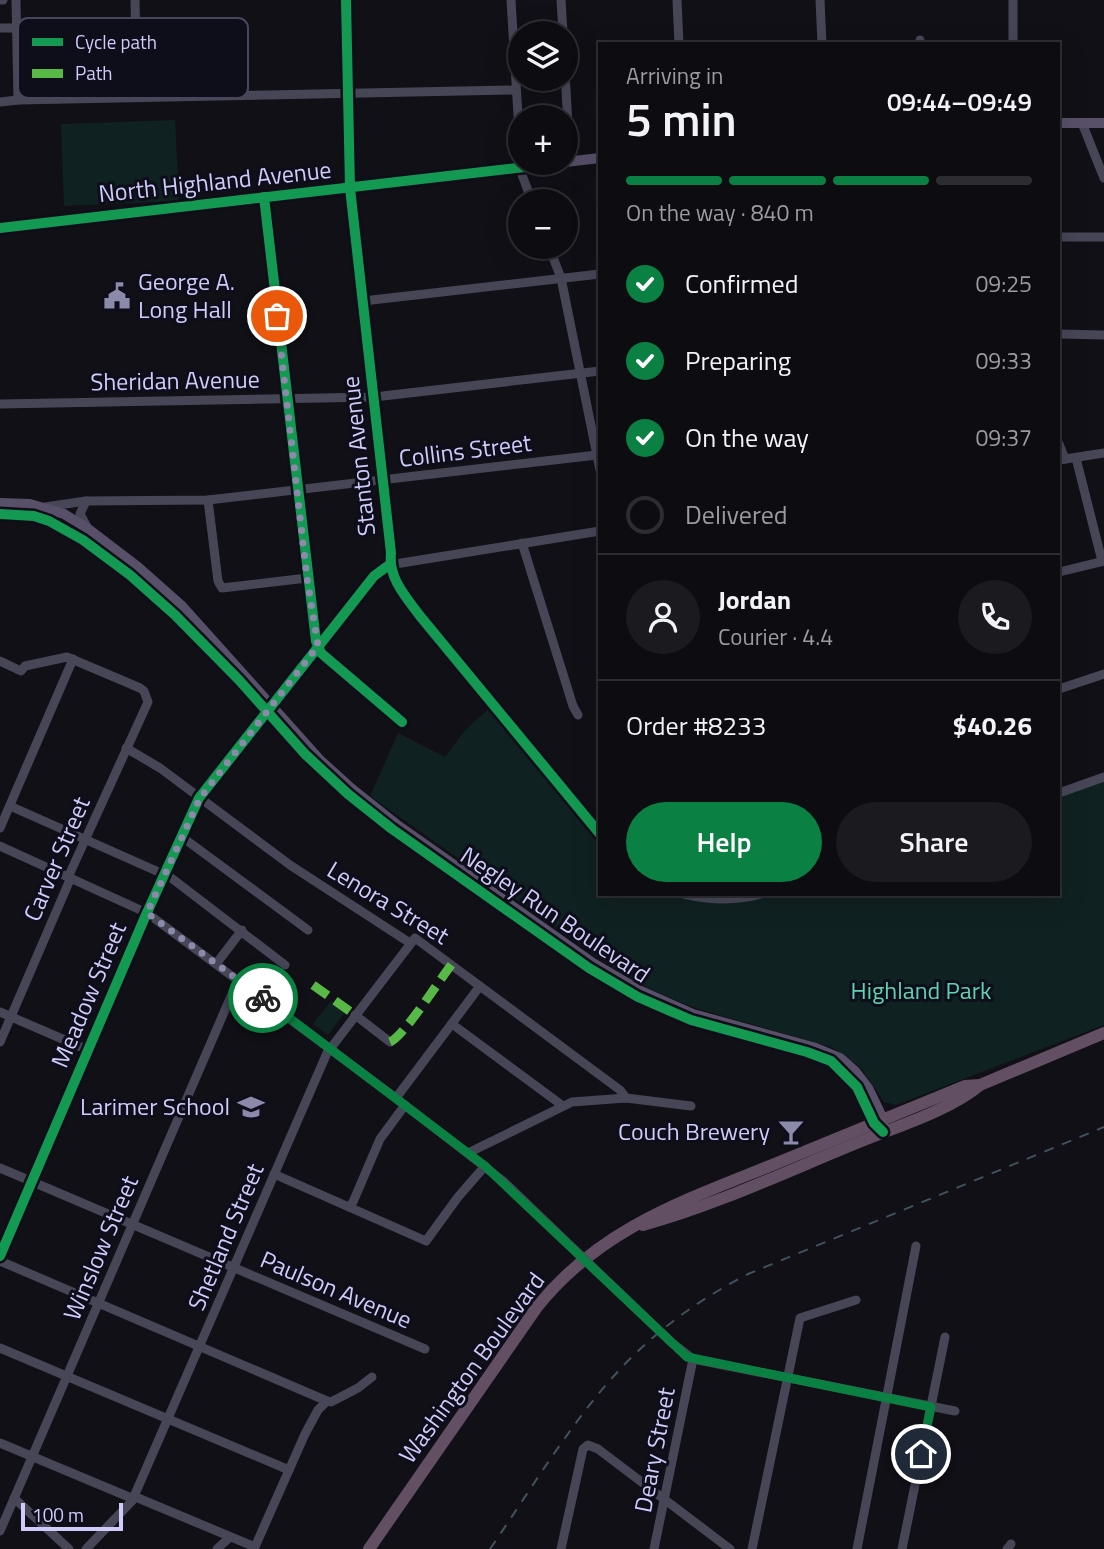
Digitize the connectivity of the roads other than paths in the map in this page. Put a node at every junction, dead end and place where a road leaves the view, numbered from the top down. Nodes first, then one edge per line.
1 (16, 0) edge
2 (135, 0) edge
3 (346, 0) edge
4 (511, 0) edge
5 (561, 0) edge
6 (677, 0) edge
7 (820, 0) edge
8 (1013, 0) edge
9 (135, 18) edge
10 (512, 21) edge
11 (562, 21) edge
12 (17, 28) junction
13 (0, 29) edge
14 (679, 42) edge
15 (822, 42) edge
16 (1013, 42) edge
17 (508, 90) edge
18 (348, 93) junction
19 (248, 95) edge
20 (97, 98) edge
21 (18, 100) junction
22 (0, 102) edge
23 (1060, 122) edge
24 (1082, 123) junction
25 (1104, 123) edge
26 (598, 158) edge
27 (578, 161) edge
28 (508, 167) edge
29 (1104, 178) edge
30 (350, 188) junction
31 (264, 197) junction
32 (0, 228) edge
33 (1060, 237) edge
34 (1104, 237) edge
35 (554, 259) edge
36 (598, 274) edge
37 (561, 278) junction
38 (363, 301) junction
39 (1060, 334) edge
40 (1104, 335) edge
41 (598, 371) edge
42 (581, 373) junction
43 (374, 397) junction
44 (286, 399) junction
45 (0, 404) edge
46 (1104, 453) edge
47 (597, 455) junction
48 (1076, 458) junction
49 (1062, 459) edge
50 (598, 460) edge
51 (383, 481) junction
52 (298, 490) junction
53 (208, 500) junction
54 (86, 501) junction
55 (0, 503) edge
56 (45, 507) junction
57 (0, 514) edge
58 (88, 528) junction
59 (598, 531) edge
60 (522, 543) junction
61 (1103, 561) edge
62 (389, 565) junction
63 (1060, 572) edge
64 (307, 578) junction
65 (318, 646) junction
66 (73, 659) junction
67 (0, 661) edge
68 (1104, 674) edge
69 (1060, 689) edge
70 (578, 715) dead end
71 (402, 722) dead end
72 (126, 748) junction
73 (1104, 777) edge
74 (1060, 793) edge
75 (200, 798) junction
76 (10, 806) junction
77 (0, 828) edge
78 (598, 832) edge
79 (182, 837) junction
80 (85, 839) junction
81 (0, 846) edge
82 (164, 874) junction
83 (70, 877) junction
84 (696, 896) edge
85 (754, 896) edge
86 (147, 913) junction
87 (242, 930) junction
88 (308, 930) dead end
89 (410, 943) junction
90 (216, 964) junction
91 (285, 965) dead end
92 (238, 980) junction
93 (480, 986) junction
94 (0, 1012) edge
95 (355, 1015) junction
96 (11, 1017) junction
97 (452, 1024) junction
98 (1104, 1033) edge
99 (0, 1042) edge
100 (390, 1042) dead end
101 (88, 1049) junction
102 (330, 1049) junction
103 (396, 1098) junction
104 (626, 1098) junction
105 (405, 1105) junction
106 (563, 1106) junction
107 (691, 1106) dead end
108 (880, 1125) junction
109 (468, 1153) junction
110 (485, 1166) junction
111 (0, 1168) edge
112 (274, 1174) junction
113 (32, 1181) junction
114 (349, 1207) junction
115 (132, 1224) junction
116 (916, 1247) dead end
117 (0, 1258) edge
118 (233, 1267) junction
119 (856, 1300) dead end
120 (97, 1303) junction
121 (945, 1338) dead end
122 (200, 1346) junction
123 (0, 1348) edge
124 (425, 1349) dead end
125 (693, 1359) junction
126 (66, 1377) junction
127 (372, 1377) dead end
128 (788, 1378) junction
129 (885, 1398) junction
130 (327, 1401) junction
131 (931, 1407) junction
132 (955, 1411) dead end
133 (168, 1419) junction
134 (0, 1443) edge
135 (31, 1456) junction
136 (289, 1470) junction
137 (134, 1497) junction
138 (14, 1498) junction
139 (664, 1500) junction
140 (0, 1531) edge
141 (230, 1536) junction
142 (254, 1548) edge
143 (69, 1549) edge
144 (86, 1549) edge
145 (217, 1549) edge
146 (369, 1549) edge
147 (561, 1549) edge
148 (654, 1549) edge
149 (730, 1549) edge
150 (752, 1549) edge
151 (857, 1549) edge
152 (902, 1549) edge

1 - 12 street
2 - 9 street
3 - 18 street, Stanton Avenue
4 - 10 street
5 - 11 street
6 - 14 street
7 - 15 street
8 - 16 street
12 - 13 street
12 - 21 street
17 - 18 street
18 - 19 street
18 - 30 street, Stanton Avenue
20 - 21 street
21 - 22 street
23 - 24 main road
24 - 25 main road
24 - 29 street
26 - 27 main road, North Highland Avenue
28 - 30 main road, North Highland Avenue
30 - 31 main road, North Highland Avenue
30 - 38 street, Stanton Avenue
31 - 32 main road, North Highland Avenue
31 - 44 street
33 - 34 street
35 - 37 street
36 - 37 street
37 - 38 street
37 - 42 street
38 - 43 street, Stanton Avenue
39 - 40 street
41 - 42 street, Sheridan Avenue
42 - 43 street, Sheridan Avenue
42 - 47 street
43 - 44 street, Sheridan Avenue
43 - 51 street, Stanton Avenue
44 - 45 street, Sheridan Avenue
44 - 52 street
46 - 48 street
47 - 50 street
47 - 51 street, Collins Street
48 - 49 street
48 - 61 street
51 - 52 street, Collins Street
51 - 62 street, Stanton Avenue
52 - 53 street, Collins Street
52 - 64 street
53 - 54 street, Collins Street
53 - 64 street
54 - 56 street, Collins Street
54 - 58 street
55 - 56 main road, Negley Run Boulevard
56 - 58 main road, Negley Run Boulevard
57 - 108 main road, Negley Run Boulevard
58 - 108 main road, Negley Run Boulevard
59 - 60 street
60 - 62 street
60 - 70 street
61 - 63 street
62 - 65 street, Meadow Street
62 - 78 street, Stanton Avenue
64 - 65 street
65 - 71 street
65 - 75 street, Meadow Street, bridge
66 - 67 street
66 - 72 street, Carver Street
66 - 76 street
68 - 69 street
72 - 75 street, Lenora Street
72 - 80 street, Carver Street
73 - 74 street
75 - 79 street, Meadow Street
75 - 89 street, Lenora Street
76 - 77 street
76 - 80 street
79 - 82 street, Meadow Street
79 - 88 street
80 - 82 street
80 - 83 street, Carver Street
81 - 83 street
82 - 86 street, Meadow Street
82 - 87 street
83 - 86 street
83 - 96 street, Carver Street
84 - 85 street
86 - 90 street
86 - 101 street, Meadow Street
87 - 90 street
87 - 91 street
89 - 93 street, Lenora Street
89 - 95 street, Shetland Street
90 - 92 street
92 - 102 street
92 - 115 street, Winslow Street
93 - 97 street
93 - 104 street, Lenora Street
94 - 96 street
95 - 100 street
95 - 102 street, Shetland Street
96 - 99 street, Carver Street
96 - 101 street
97 - 103 street
97 - 106 street
98 - 108 highway, Washington Boulevard
101 - 113 street, Meadow Street
102 - 103 street
102 - 112 street, Shetland Street
103 - 105 street
104 - 106 street
104 - 107 street
105 - 109 street
105 - 114 street
106 - 109 street
108 - 146 highway, Washington Boulevard
109 - 110 street
110 - 114 street
110 - 125 street, bridge
111 - 113 street, Paulson Avenue
112 - 114 street
112 - 118 street, Shetland Street
113 - 115 street, Paulson Avenue
113 - 117 street, Meadow Street
115 - 118 street, Paulson Avenue
115 - 120 street, Winslow Street
116 - 129 street
117 - 120 street
118 - 122 street, Shetland Street
118 - 124 street, Paulson Avenue
119 - 128 street
120 - 122 street
120 - 126 street, Winslow Street
121 - 131 street
122 - 130 street
122 - 133 street, Shetland Street
123 - 126 street
125 - 128 street
125 - 139 street, Deary Street
126 - 133 street
126 - 135 street, Winslow Street
127 - 130 street
128 - 129 street
128 - 150 street
129 - 131 street
129 - 151 street
130 - 136 street
131 - 132 street
131 - 152 street
133 - 136 street
133 - 137 street, Shetland Street
134 - 135 street
135 - 137 street
135 - 138 street, Winslow Street
136 - 142 street
137 - 141 street
137 - 144 street, Shetland Street
138 - 140 street, Winslow Street
138 - 143 street
139 - 147 street
139 - 148 street, Deary Street
139 - 149 street
141 - 142 street
141 - 145 street

